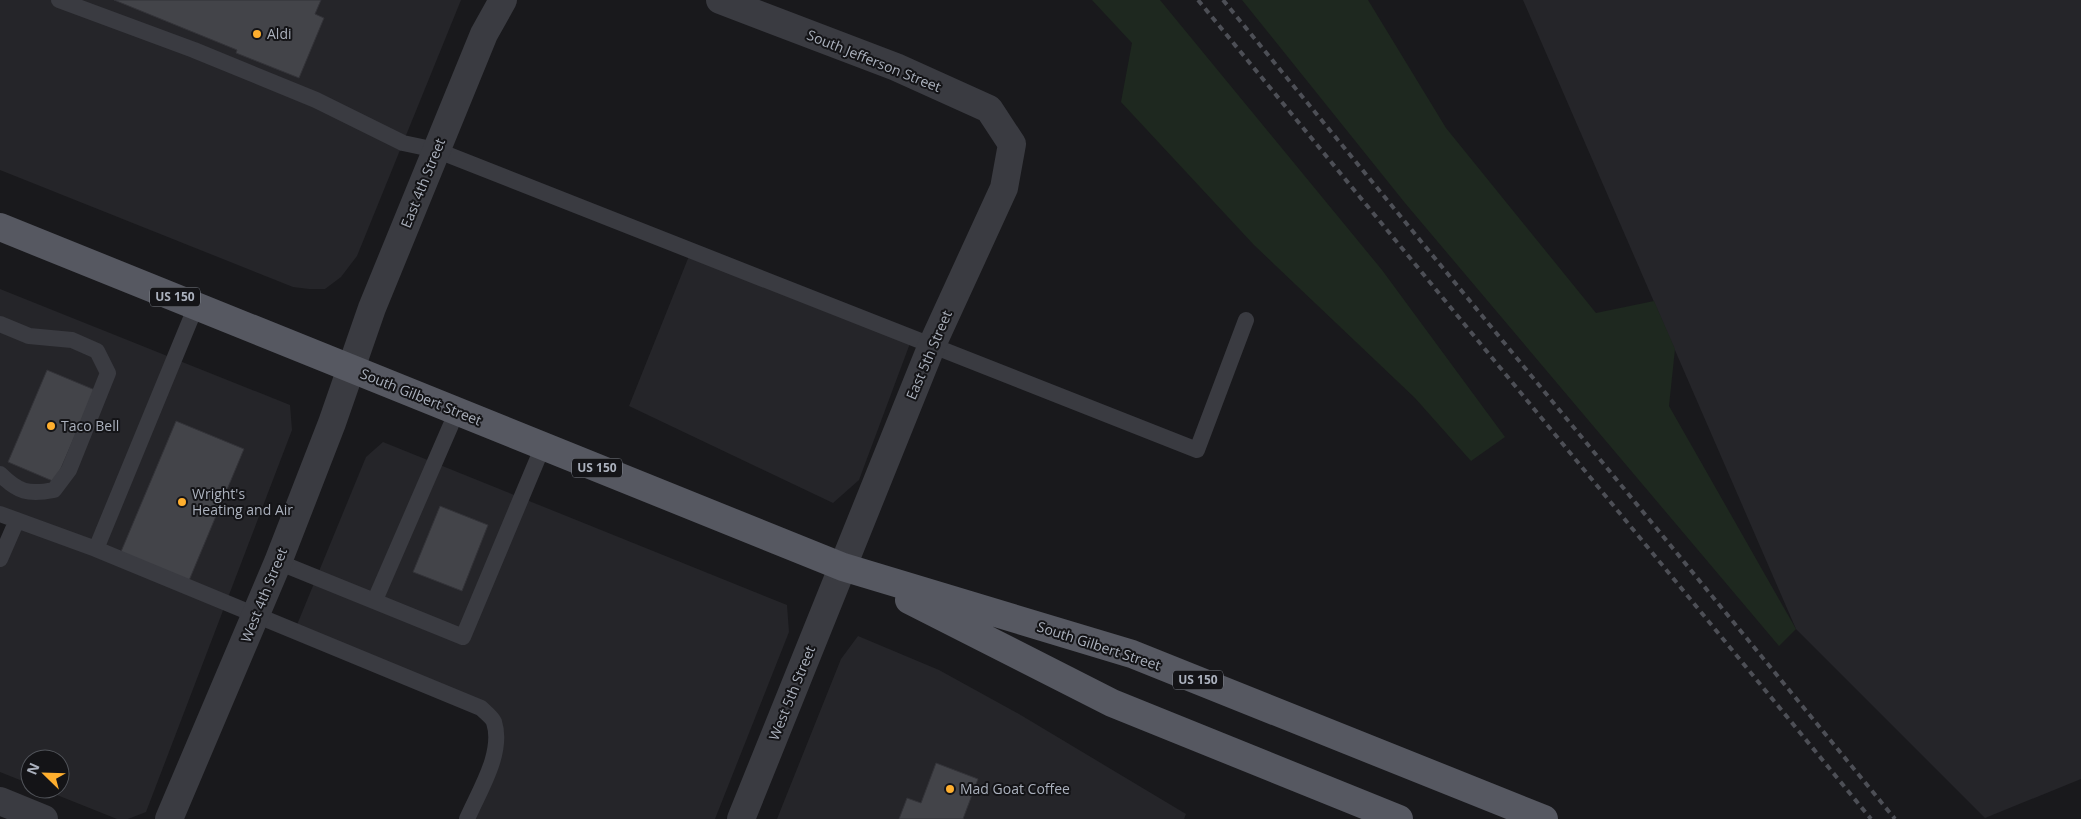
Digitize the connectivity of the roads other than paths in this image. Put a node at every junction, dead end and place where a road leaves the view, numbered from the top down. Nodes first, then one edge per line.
1 (58, 0) edge
2 (503, 0) edge
3 (720, 0) edge
4 (1012, 144) joint
5 (436, 150) junction
6 (0, 227) edge
7 (196, 306) junction
8 (1246, 320) dead end
9 (0, 324) edge
10 (932, 345) junction
11 (351, 368) junction
12 (457, 411) junction
13 (543, 446) junction
14 (0, 474) edge
15 (0, 514) edge
16 (17, 520) junction
17 (96, 549) junction
18 (0, 559) edge
19 (278, 562) junction
20 (843, 567) junction
21 (375, 600) junction
22 (255, 616) junction
23 (0, 801) edge
24 (747, 817) edge
25 (44, 819) edge
26 (170, 819) edge
27 (467, 819) edge
28 (1399, 819) edge
29 (1544, 819) edge

1 - 5 lane
2 - 5 street, East 4th Street
3 - 4 street, South Jefferson Street
4 - 10 street, East 5th Street
5 - 10 lane
5 - 11 street, East 4th Street
6 - 7 main road, South Gilbert Street / US 150
7 - 11 main road, South Gilbert Street / US 150
7 - 17 lane
8 - 10 lane
9 - 14 lane
10 - 20 street, East 5th Street
11 - 12 main road, South Gilbert Street / US 150
11 - 19 street, West 4th Street
12 - 13 main road, South Gilbert Street / US 150
12 - 21 lane
13 - 20 main road, South Gilbert Street / US 150
13 - 21 lane
15 - 16 lane
16 - 17 lane
16 - 18 lane
17 - 22 lane
19 - 21 lane
19 - 22 street, West 4th Street
20 - 24 street, West 5th Street
20 - 28 main road, South Gilbert Street / US 150
20 - 29 main road, South Gilbert Street / US 150
22 - 26 street, West 4th Street
22 - 27 lane
23 - 25 street

